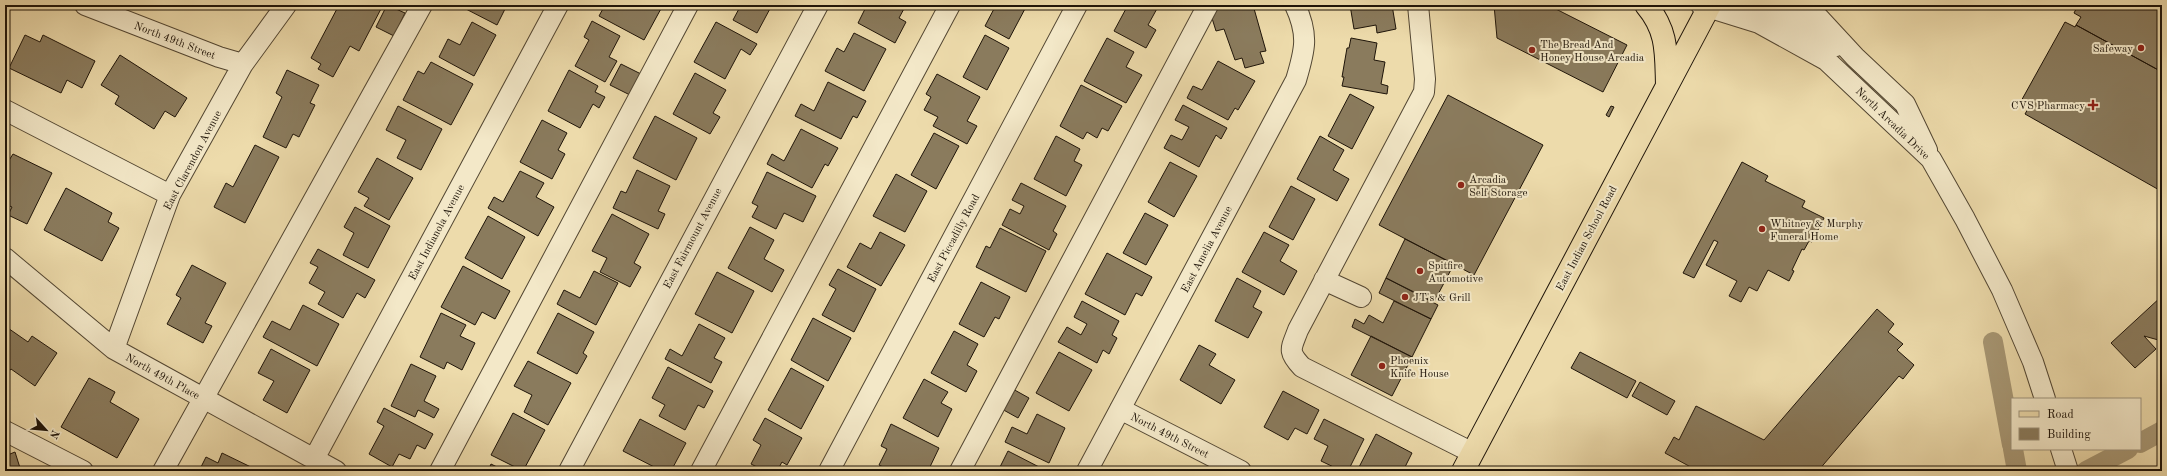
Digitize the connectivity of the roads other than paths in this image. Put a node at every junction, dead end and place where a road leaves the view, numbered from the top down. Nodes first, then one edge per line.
1 (85, 5) edge
2 (286, 5) edge
3 (422, 5) edge
4 (558, 5) edge
5 (688, 5) edge
6 (818, 5) edge
7 (950, 5) edge
8 (1077, 5) edge
9 (1208, 5) edge
10 (1418, 5) edge
11 (1646, 5) edge
12 (1758, 5) edge
13 (1798, 5) edge
14 (1706, 6) edge
15 (1299, 13) edge
16 (1855, 57) junction
17 (243, 64) junction
18 (1667, 86) junction
19 (5, 110) edge
20 (1931, 159) junction
21 (170, 195) junction
22 (5, 258) edge
23 (1324, 280) junction
24 (1361, 297) dead end
25 (114, 349) junction
26 (203, 398) junction
27 (2045, 398) edge
28 (1120, 409) junction
29 (5, 430) edge
30 (2061, 450) edge
31 (314, 459) junction
32 (1468, 462) edge
33 (83, 471) edge
34 (163, 471) edge
35 (336, 471) edge
36 (440, 471) edge
37 (569, 471) edge
38 (700, 471) edge
39 (829, 471) edge
40 (960, 471) edge
41 (1087, 471) edge
42 (1241, 471) edge
43 (2068, 471) edge

1 - 17 street, North 49th Street
2 - 17 street, East Clarendon Avenue
3 - 26 street
4 - 31 street, East Indianola Avenue
5 - 36 street
6 - 37 street, East Fairmount Avenue
7 - 38 street
8 - 39 street, East Piccadilly Road
9 - 40 street
10 - 23 street
11 - 18 main road
12 - 16 street
13 - 16 street
14 - 18 main road, East Indian School Road
14 - 20 street, North Arcadia Drive
15 - 28 street, East Amelia Avenue
16 - 20 street
17 - 21 street, East Clarendon Avenue
18 - 32 main road, East Indian School Road
19 - 21 street
20 - 27 street, North Arcadia Drive
21 - 25 street, East Clarendon Avenue
22 - 25 street, North 49th Place
23 - 24 street
23 - 32 street
25 - 26 street, North 49th Place
26 - 31 street, North 49th Place
26 - 34 street
28 - 41 street, East Amelia Avenue
28 - 42 street, North 49th Street
29 - 33 street
30 - 43 street
31 - 35 street, North 49th Place

